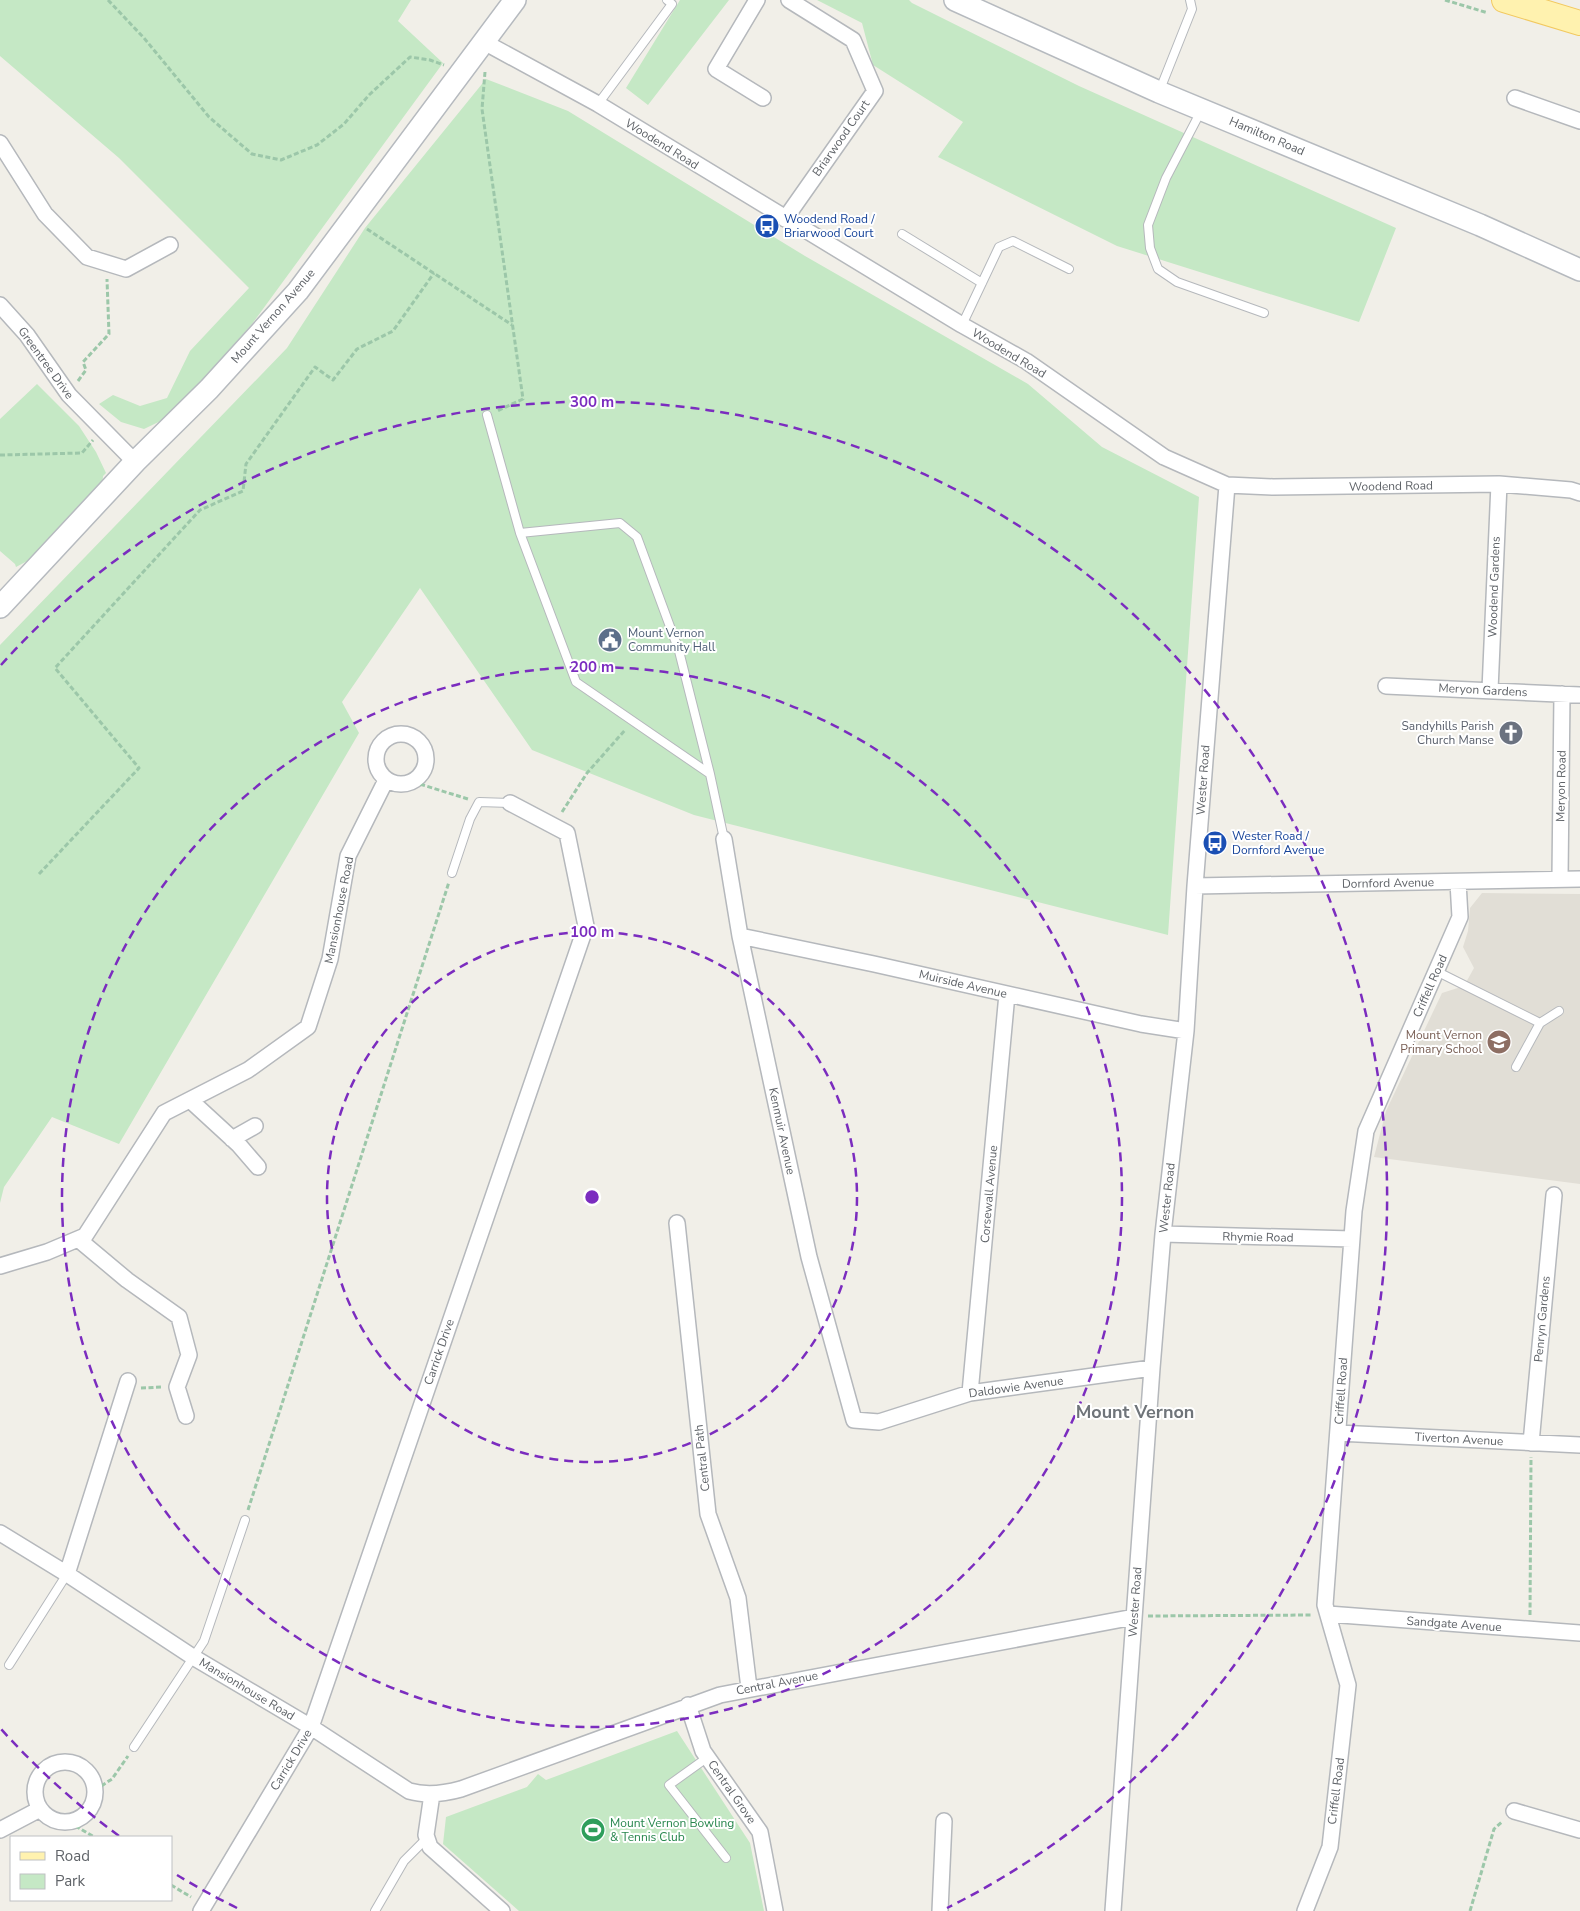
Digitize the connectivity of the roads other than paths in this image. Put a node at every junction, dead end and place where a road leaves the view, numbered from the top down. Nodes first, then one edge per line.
1 (516, 0) edge
2 (666, 0) edge
3 (757, 0) edge
4 (789, 0) edge
5 (955, 0) edge
6 (1190, 0) edge
7 (1504, 0) edge
8 (1580, 23) edge
9 (484, 42) junction
10 (1159, 92) junction
11 (763, 98) dead end
12 (1515, 98) dead end
13 (598, 104) junction
14 (1202, 109) junction
15 (1580, 121) edge
16 (0, 143) edge
17 (785, 219) junction
18 (902, 234) dead end
19 (170, 245) dead end
20 (1069, 269) dead end
21 (1580, 270) edge
22 (982, 283) junction
23 (0, 304) edge
24 (1264, 313) dead end
25 (962, 325) junction
26 (487, 415) road end
27 (135, 462) junction
28 (1499, 484) junction
29 (1226, 485) junction
30 (1580, 493) edge
31 (520, 533) junction
32 (0, 607) edge
33 (1386, 686) dead end
34 (1490, 690) junction
35 (1562, 694) junction
36 (1580, 694) edge
37 (710, 774) junction
38 (386, 780) junction
39 (510, 802) joint
40 (724, 839) joint
41 (452, 873) road end
42 (1560, 878) junction
43 (1580, 878) edge
44 (1458, 882) junction
45 (1195, 886) junction
46 (740, 936) junction
47 (1436, 972) junction
48 (1007, 994) junction
49 (1559, 1011) dead end
50 (1540, 1023) junction
51 (1186, 1030) junction
52 (1516, 1067) dead end
53 (190, 1100) junction
54 (254, 1126) dead end
55 (232, 1139) junction
56 (258, 1167) dead end
57 (1554, 1195) dead end
58 (677, 1223) dead end
59 (1163, 1234) junction
60 (78, 1239) junction
61 (1352, 1239) junction
62 (0, 1266) edge
63 (1152, 1368) junction
64 (127, 1384) road end
65 (970, 1393) junction
66 (186, 1416) dead end
67 (854, 1420) joint
68 (1338, 1433) junction
69 (1530, 1443) junction
70 (1580, 1445) edge
71 (245, 1520) road end
72 (0, 1533) edge
73 (67, 1574) junction
74 (1328, 1614) junction
75 (1134, 1616) junction
76 (1580, 1632) edge
77 (193, 1657) junction
78 (9, 1665) dead end
79 (749, 1688) junction
80 (688, 1705) junction
81 (311, 1727) junction
82 (134, 1747) road end
83 (708, 1757) junction
84 (432, 1794) junction
85 (40, 1808) junction
86 (1514, 1811) road end
87 (944, 1821) dead end
88 (0, 1830) edge
89 (1580, 1830) edge
90 (426, 1839) junction
91 (726, 1858) dead end
92 (202, 1908) edge
93 (375, 1911) edge
94 (502, 1911) edge
95 (775, 1911) edge
96 (940, 1911) edge
97 (1113, 1911) edge
98 (1305, 1911) edge

1 - 9 main road, Mount Vernon Avenue
2 - 13 lane
3 - 11 street
4 - 17 street, Briarwood Court
5 - 10 main road, Hamilton Road
6 - 10 lane
7 - 8 main road
9 - 13 street, Woodend Road
9 - 27 main road, Mount Vernon Avenue
10 - 14 main road, Hamilton Road
12 - 15 street
13 - 17 street, Woodend Road
14 - 21 main road, Hamilton Road
14 - 24 lane
16 - 19 street
17 - 25 street, Woodend Road
18 - 22 lane
20 - 22 lane
22 - 25 lane
23 - 27 street, Greentree Drive
25 - 29 street, Woodend Road
26 - 31 lane
27 - 32 main road, Mount Vernon Avenue
28 - 29 street, Woodend Road
28 - 30 street, Woodend Road
28 - 34 street, Woodend Gardens
29 - 45 street, Wester Road
31 - 37 lane
31 - 37 lane
33 - 34 street, Meryon Gardens
34 - 35 street, Meryon Gardens
35 - 36 street, Meryon Gardens
35 - 42 street, Meryon Road
37 - 40 lane
38 - 38 street
38 - 53 street, Mansionhouse Road
39 - 41 lane
39 - 81 street, Carrick Drive
40 - 46 street, Kenmuir Avenue
42 - 43 street, Dornford Avenue
42 - 44 street, Dornford Avenue
44 - 45 street, Dornford Avenue
44 - 47 street, Criffell Road
45 - 51 street, Wester Road
46 - 48 street, Muirside Avenue
46 - 67 street, Kenmuir Avenue
47 - 50 lane
47 - 61 street, Criffell Road
48 - 51 street, Muirside Avenue
48 - 65 street, Corsewall Avenue
49 - 50 lane
50 - 52 lane
51 - 59 street, Wester Road
53 - 55 street
53 - 60 street, Mansionhouse Road
54 - 55 street
55 - 56 street
57 - 69 street, Penryn Gardens
58 - 79 street, Central Path
59 - 61 street, Rhymie Road
59 - 63 street, Wester Road
60 - 62 street, Mansionhouse Road
60 - 66 street
61 - 68 street, Criffell Road
63 - 65 street, Daldowie Avenue
63 - 75 street, Wester Road
64 - 73 street
65 - 67 street, Daldowie Avenue
68 - 69 street, Tiverton Avenue
68 - 74 street, Criffell Road
69 - 70 street, Tiverton Avenue
71 - 77 lane
72 - 73 street, Mansionhouse Road
73 - 77 street, Mansionhouse Road
73 - 78 lane
74 - 76 street, Sandgate Avenue
74 - 98 street, Criffell Road
75 - 79 street, Central Avenue
75 - 97 street, Wester Road
77 - 81 street, Mansionhouse Road
77 - 82 lane
79 - 80 street, Central Avenue
80 - 83 street, Central Grove
80 - 84 street, Central Avenue
81 - 84 street, Mansionhouse Road
81 - 92 street, Carrick Drive
83 - 91 lane
83 - 95 street, Central Grove
84 - 90 street
85 - 85 street
85 - 88 street
86 - 89 street
87 - 96 street
90 - 93 lane
90 - 94 street

